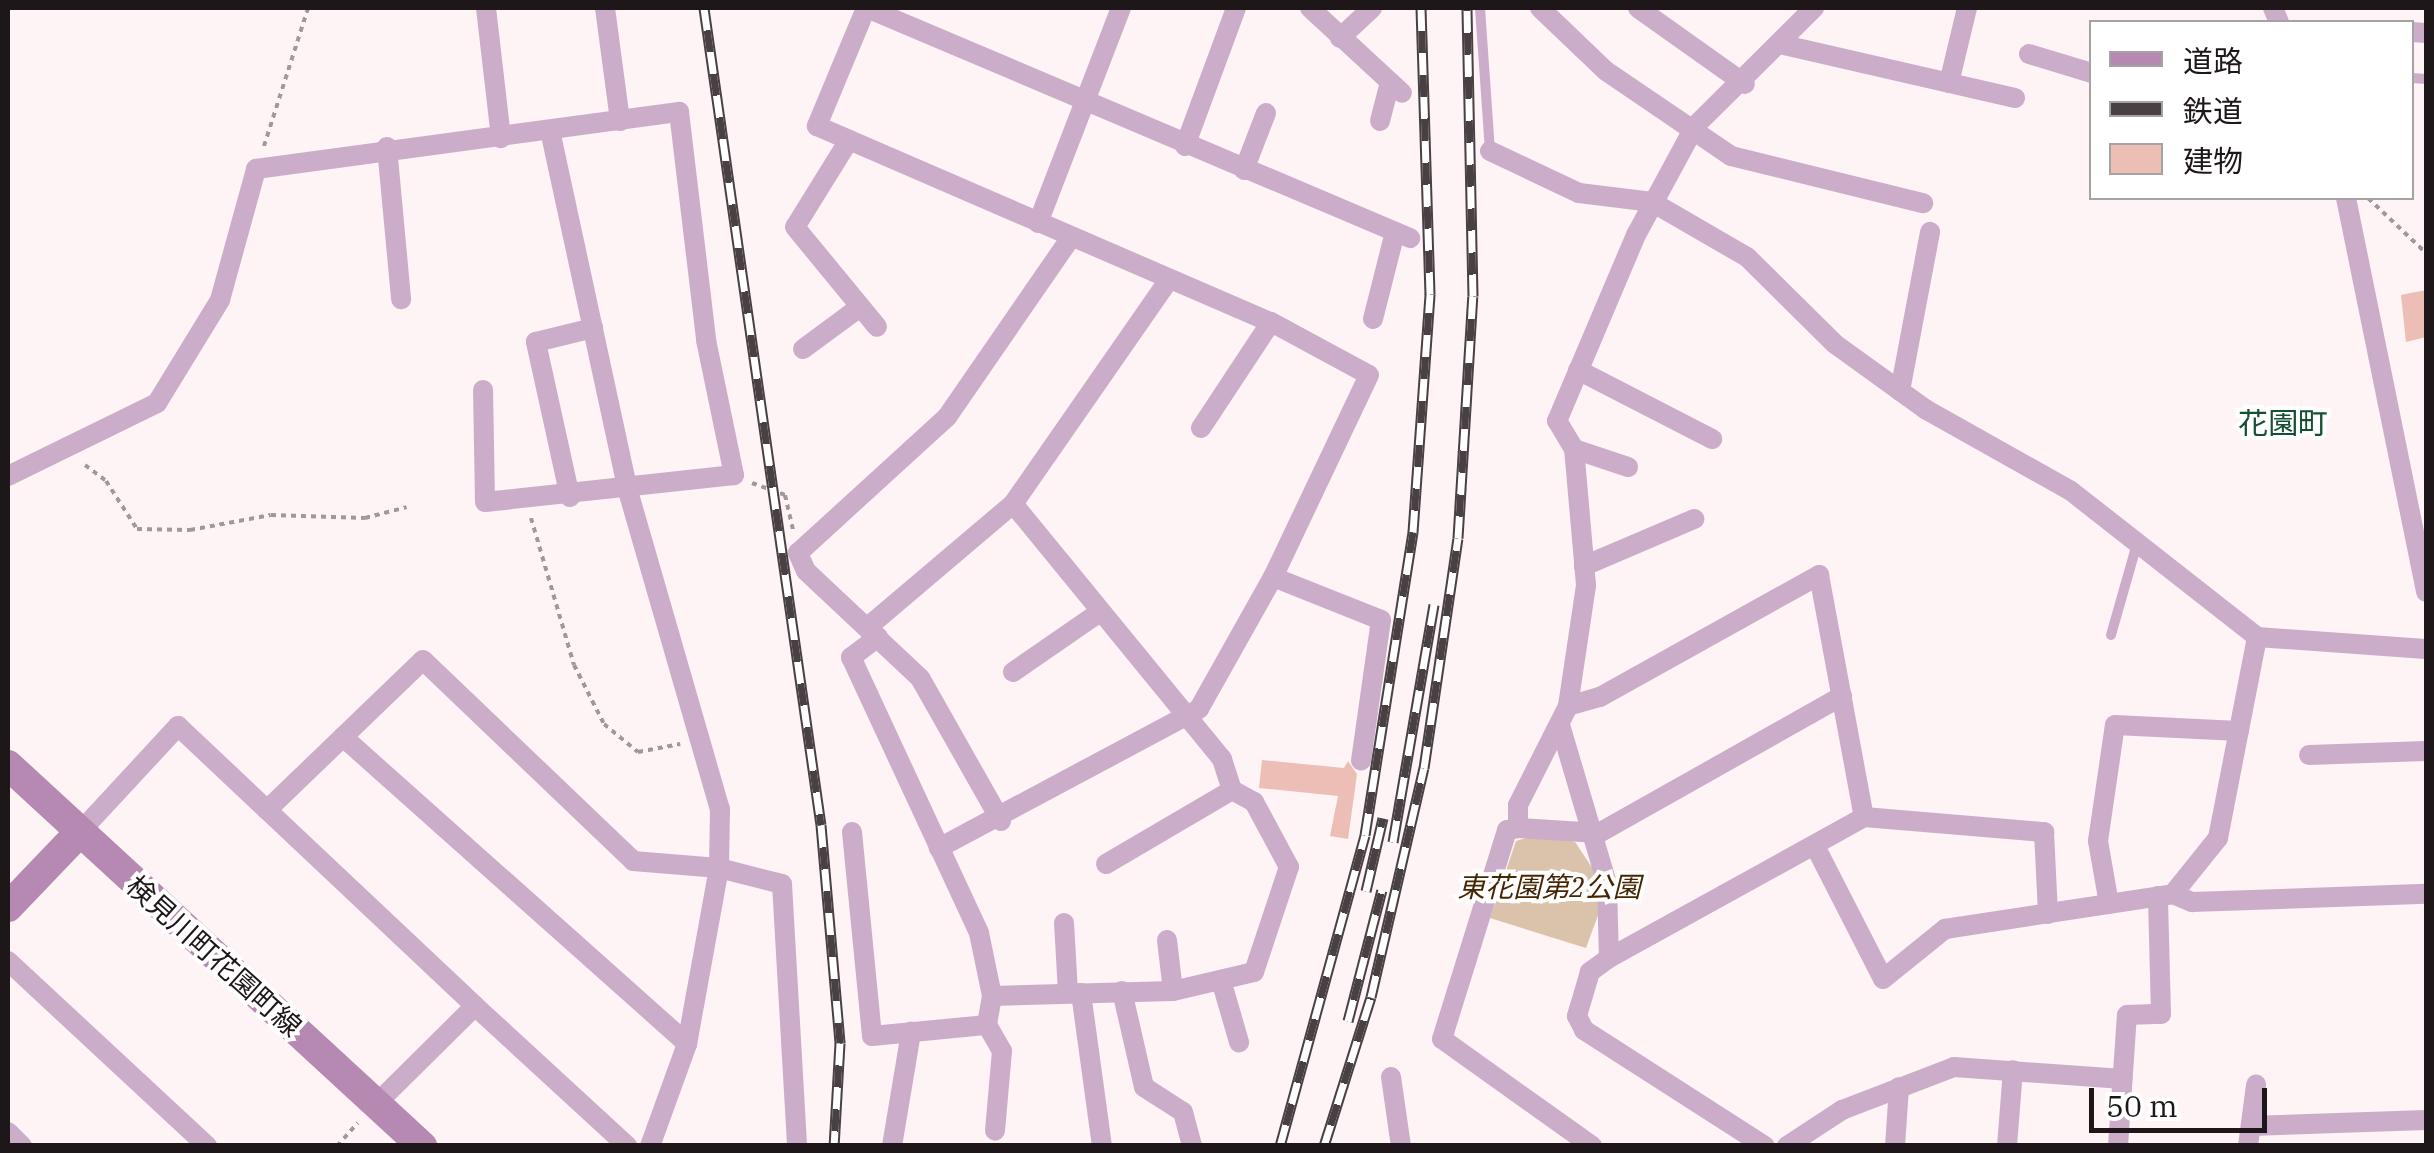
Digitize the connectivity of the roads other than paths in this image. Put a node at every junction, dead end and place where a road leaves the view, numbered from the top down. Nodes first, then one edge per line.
1 (486, 8) edge
2 (605, 8) edge
3 (867, 8) edge
4 (1121, 8) edge
5 (1236, 8) edge
6 (1310, 8) edge
7 (1372, 8) edge
8 (1480, 8) edge
9 (1540, 8) edge
10 (1638, 8) edge
11 (1814, 8) edge
12 (1967, 8) edge
13 (1340, 38) junction
14 (1784, 46) junction
15 (2029, 54) dead end
16 (2089, 72) edge
17 (1949, 83) junction
18 (1744, 84) junction
19 (2015, 98) dead end
20 (1084, 100) junction
21 (1266, 114) dead end
22 (1380, 120) dead end
23 (620, 121) junction
24 (1695, 126) junction
25 (552, 135) junction
26 (501, 138) junction
27 (848, 140) junction
28 (1185, 146) junction
29 (387, 147) junction
30 (1490, 151) joint
31 (1244, 170) junction
32 (2346, 200) edge
33 (1652, 202) junction
34 (1924, 203) dead end
35 (1038, 223) junction
36 (1930, 232) dead end
37 (1070, 239) junction
38 (1168, 281) junction
39 (401, 298) dead end
40 (860, 307) junction
41 (1373, 319) dead end
42 (1271, 322) junction
43 (877, 327) dead end
44 (593, 328) junction
45 (803, 349) dead end
46 (1578, 370) junction
47 (483, 390) dead end
48 (1900, 391) junction
49 (1201, 428) dead end
50 (1712, 439) dead end
51 (1574, 449) junction
52 (1628, 467) dead end
53 (8, 476) edge
54 (628, 491) junction
55 (570, 497) junction
56 (1014, 504) junction
57 (1694, 519) dead end
58 (2138, 543) junction
59 (1584, 566) junction
60 (1273, 578) junction
61 (2426, 592) edge
62 (1100, 612) junction
63 (873, 632) junction
64 (2111, 635) dead end
65 (2257, 637) junction
66 (2426, 649) edge
67 (1013, 672) dead end
68 (1842, 696) junction
69 (1564, 716) junction
70 (1183, 717) junction
71 (2239, 731) junction
72 (343, 737) junction
73 (2426, 751) edge
74 (2309, 755) dead end
75 (1361, 761) dead end
76 (8, 765) edge
77 (1232, 790) junction
78 (267, 810) junction
79 (1864, 818) junction
80 (1001, 821) junction
81 (1518, 828) junction
82 (852, 832) dead end
83 (79, 833) junction
84 (1598, 833) junction
85 (1815, 846) junction
86 (939, 848) junction
87 (1106, 864) dead end
88 (719, 868) junction
89 (2426, 894) edge
90 (2166, 895) junction
91 (2109, 904) junction
92 (8, 907) edge
93 (2048, 914) junction
94 (1064, 923) dead end
95 (1167, 940) dead end
96 (1609, 958) junction
97 (8, 960) edge
98 (1221, 980) junction
99 (1122, 992) junction
100 (1173, 992) junction
101 (1074, 993) junction
102 (992, 996) junction
103 (474, 1006) junction
104 (987, 1025) junction
105 (911, 1032) junction
106 (1238, 1042) dead end
107 (688, 1044) junction
108 (2013, 1070) junction
109 (1390, 1078) dead end
110 (2123, 1079) junction
111 (2256, 1085) dead end
112 (1899, 1087) junction
113 (369, 1111) junction
114 (2426, 1120) edge
115 (995, 1131) dead end
116 (8, 1132) edge
117 (2250, 1136) edge
118 (22, 1146) edge
119 (207, 1146) edge
120 (422, 1146) edge
121 (627, 1146) edge
122 (650, 1146) edge
123 (797, 1146) edge
124 (892, 1146) edge
125 (1102, 1146) edge
126 (1192, 1146) edge
127 (1400, 1146) edge
128 (1592, 1146) edge
129 (1765, 1146) edge
130 (1787, 1146) edge
131 (1895, 1146) edge
132 (2008, 1146) edge
133 (2118, 1146) edge

1 - 26 street
2 - 23 street
3 - 20 street
3 - 27 street
4 - 20 street
5 - 28 street
6 - 13 street
7 - 13 street
8 - 30 lane
9 - 24 street
10 - 18 street
11 - 14 street
12 - 17 street
13 - 22 street
14 - 17 street
14 - 18 street
15 - 16 street
17 - 19 street
18 - 24 street
20 - 28 street
20 - 35 street
21 - 31 street
23 - 25 street
23 - 54 street
24 - 33 street
24 - 34 street
25 - 26 street
25 - 44 street
26 - 29 street
27 - 35 street
27 - 40 street
28 - 31 street
29 - 39 street
29 - 53 street
30 - 33 street
31 - 41 street
32 - 61 street
33 - 46 street
33 - 48 street
35 - 37 street
36 - 48 street
37 - 38 street
37 - 63 street
38 - 42 street
38 - 56 street
40 - 43 street
40 - 45 street
42 - 49 street
42 - 60 street
44 - 54 street
44 - 55 street
46 - 50 street
46 - 51 street
47 - 55 street
48 - 58 street
51 - 52 street
51 - 59 street
54 - 55 street
54 - 88 street
56 - 62 street
56 - 63 street
57 - 59 street
58 - 64 lane
58 - 65 street
59 - 69 street
60 - 70 street
60 - 75 street
62 - 67 street
62 - 70 street
63 - 80 street
63 - 86 street
65 - 66 street
65 - 71 street
68 - 69 street
68 - 79 street
68 - 84 street
69 - 81 street
69 - 84 street
70 - 77 street
70 - 80 street
71 - 90 street
71 - 91 street
72 - 78 street
72 - 88 street
72 - 107 street
73 - 74 street
76 - 83 street, 検見川町花園町線
77 - 87 street
77 - 98 street
78 - 83 street
78 - 103 street
79 - 85 street
79 - 93 street
80 - 86 street
81 - 84 street
81 - 128 street
82 - 105 street
83 - 92 street
83 - 113 street, 検見川町花園町線
84 - 96 street
85 - 93 street
85 - 96 street
86 - 102 street
88 - 107 street
88 - 123 street
89 - 90 street
90 - 91 street
90 - 110 street
91 - 93 street
94 - 101 street
95 - 100 street
96 - 129 street
97 - 119 street
98 - 100 street
98 - 106 street
99 - 100 street
99 - 101 street
99 - 126 street
101 - 102 street
101 - 125 street
102 - 104 street
103 - 113 street
103 - 121 street
104 - 105 street
104 - 115 street
105 - 124 street
107 - 122 street
108 - 110 street
108 - 112 street
108 - 132 street
109 - 127 street
110 - 133 street
111 - 117 street
112 - 130 street
112 - 131 street
113 - 120 street, 検見川町花園町線
114 - 117 street
116 - 118 street

